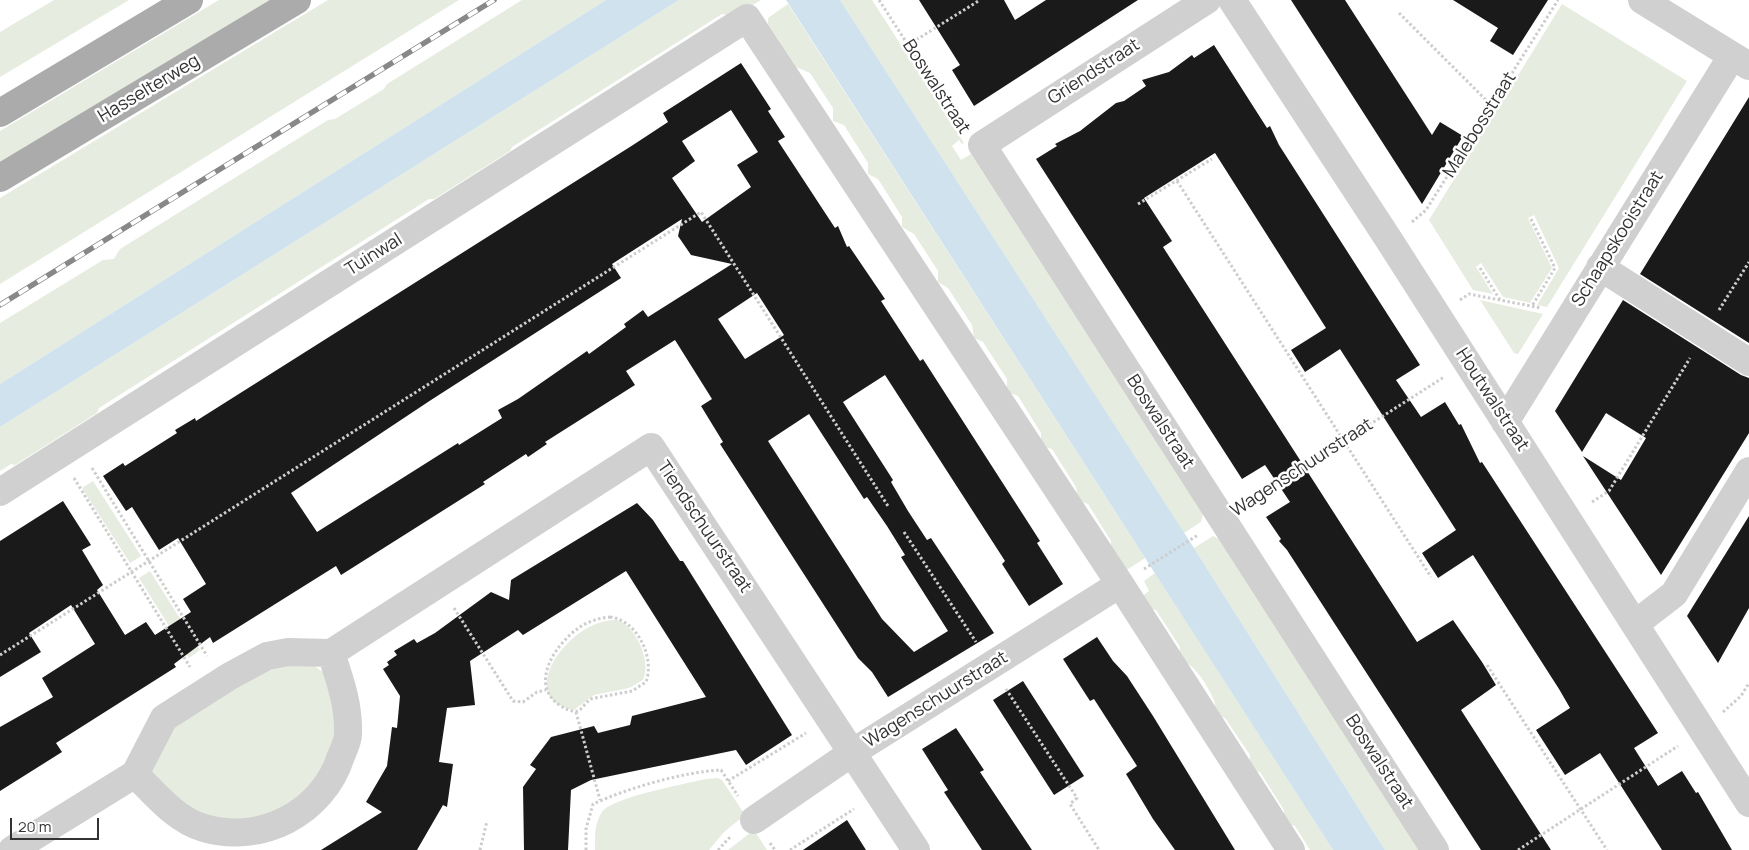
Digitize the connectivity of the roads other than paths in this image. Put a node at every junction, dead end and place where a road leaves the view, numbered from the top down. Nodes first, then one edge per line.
1 (189, 0) edge
2 (297, 0) edge
3 (1207, 0) edge
4 (1232, 0) edge
5 (1642, 0) edge
6 (1740, 61) edge
7 (0, 113) edge
8 (982, 145) joint
9 (0, 178) edge
10 (1600, 267) junction
11 (1749, 362) edge
12 (1505, 422) junction
13 (1749, 470) edge
14 (0, 492) edge
15 (1742, 499) edge
16 (1129, 579) junction
17 (1635, 624) junction
18 (331, 653) junction
19 (853, 752) junction
20 (135, 774) junction
21 (1749, 803) edge
22 (754, 820) road end
23 (12, 850) edge
24 (916, 850) edge
25 (1291, 850) edge
26 (1436, 850) edge

1 - 7 main road
2 - 9 main road, Hasselterweg
3 - 8 street, Griendstraat
4 - 12 street, Houtwalstraat
5 - 6 street
6 - 10 street, Schaapskooistraat
8 - 26 street, Boswalstraat
10 - 11 street
10 - 12 street, Schaapskooistraat
12 - 17 street, Houtwalstraat
13 - 15 street
14 - 16 street, Tuinwal
15 - 17 street
16 - 19 street, Wagenschuurstraat
16 - 25 street
17 - 21 street, Houtwalstraat
18 - 19 street, Tiendschuurstraat
18 - 20 street
18 - 20 street
19 - 22 street, Wagenschuurstraat
19 - 24 street, Tiendschuurstraat
20 - 23 street

